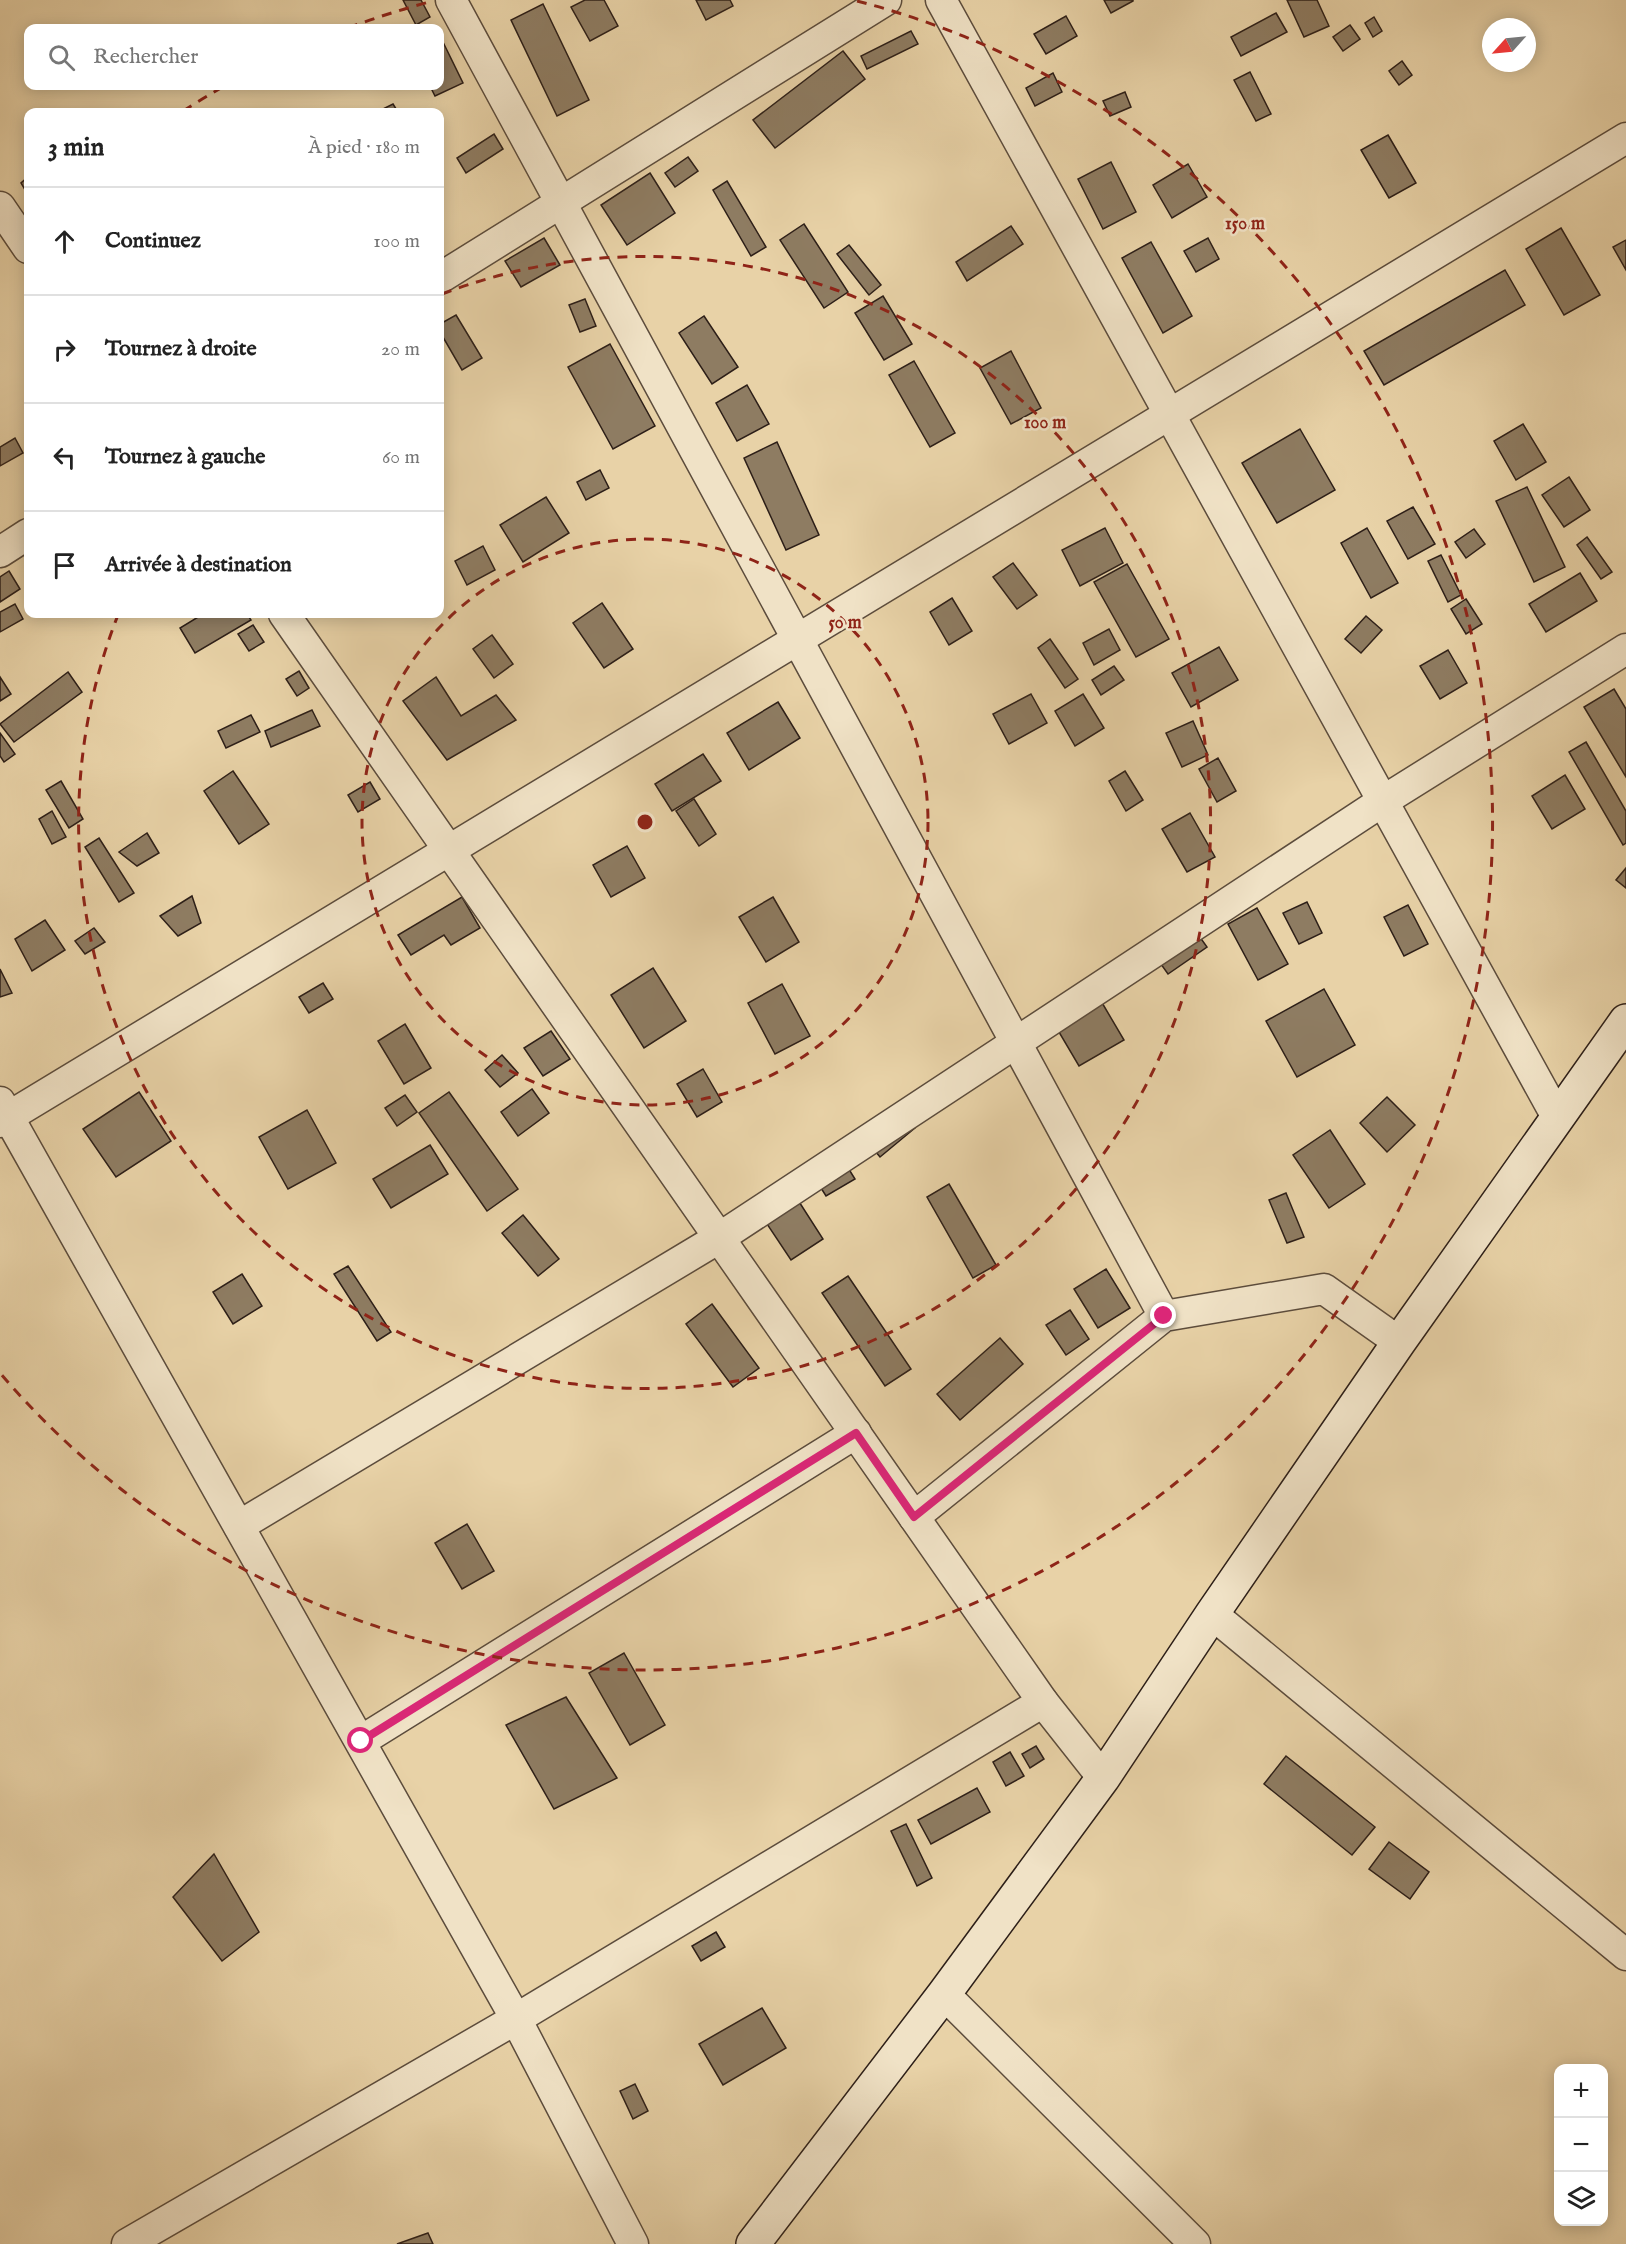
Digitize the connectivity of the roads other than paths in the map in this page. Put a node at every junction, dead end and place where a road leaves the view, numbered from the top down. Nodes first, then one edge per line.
1 (451, 0) edge
2 (886, 0) edge
3 (941, 0) edge
4 (1626, 138) edge
5 (561, 202) junction
6 (0, 207) edge
7 (24, 242) edge
8 (444, 275) edge
9 (1170, 414) junction
10 (24, 537) edge
11 (0, 552) edge
12 (287, 618) edge
13 (798, 640) junction
14 (1626, 649) edge
15 (1383, 801) junction
16 (449, 851) junction
17 (1626, 1021) edge
18 (1016, 1042) junction
19 (3, 1114) edge
20 (1557, 1117) junction
21 (719, 1238) junction
22 (1164, 1316) junction
23 (1399, 1342) junction
24 (856, 1433) junction
25 (914, 1517) junction
26 (239, 1526) junction
27 (1212, 1614) junction
28 (1043, 1702) junction
29 (361, 1741) junction
30 (1103, 1778) junction
31 (1626, 1955) edge
32 (944, 1994) junction
33 (516, 2019) junction
34 (127, 2244) edge
35 (633, 2244) edge
36 (753, 2244) edge
37 (1195, 2244) edge

1 - 5 street
2 - 5 street
3 - 9 street
4 - 9 street
5 - 8 street
5 - 13 street
6 - 7 street
9 - 13 street
9 - 15 street
10 - 11 street
12 - 16 street
13 - 16 street
13 - 18 street
14 - 15 street
15 - 18 street
15 - 20 street
16 - 19 street
16 - 21 street
17 - 20 main road
18 - 21 street
18 - 22 street
19 - 26 street
20 - 23 main road
21 - 24 street
21 - 26 street
22 - 23 street
22 - 25 street
23 - 27 main road
24 - 25 street
24 - 29 street
25 - 28 street
26 - 29 street
27 - 30 main road
27 - 31 street
28 - 30 street
28 - 33 street
29 - 33 street
30 - 32 main road
32 - 36 main road
32 - 37 street
33 - 34 street
33 - 35 street

